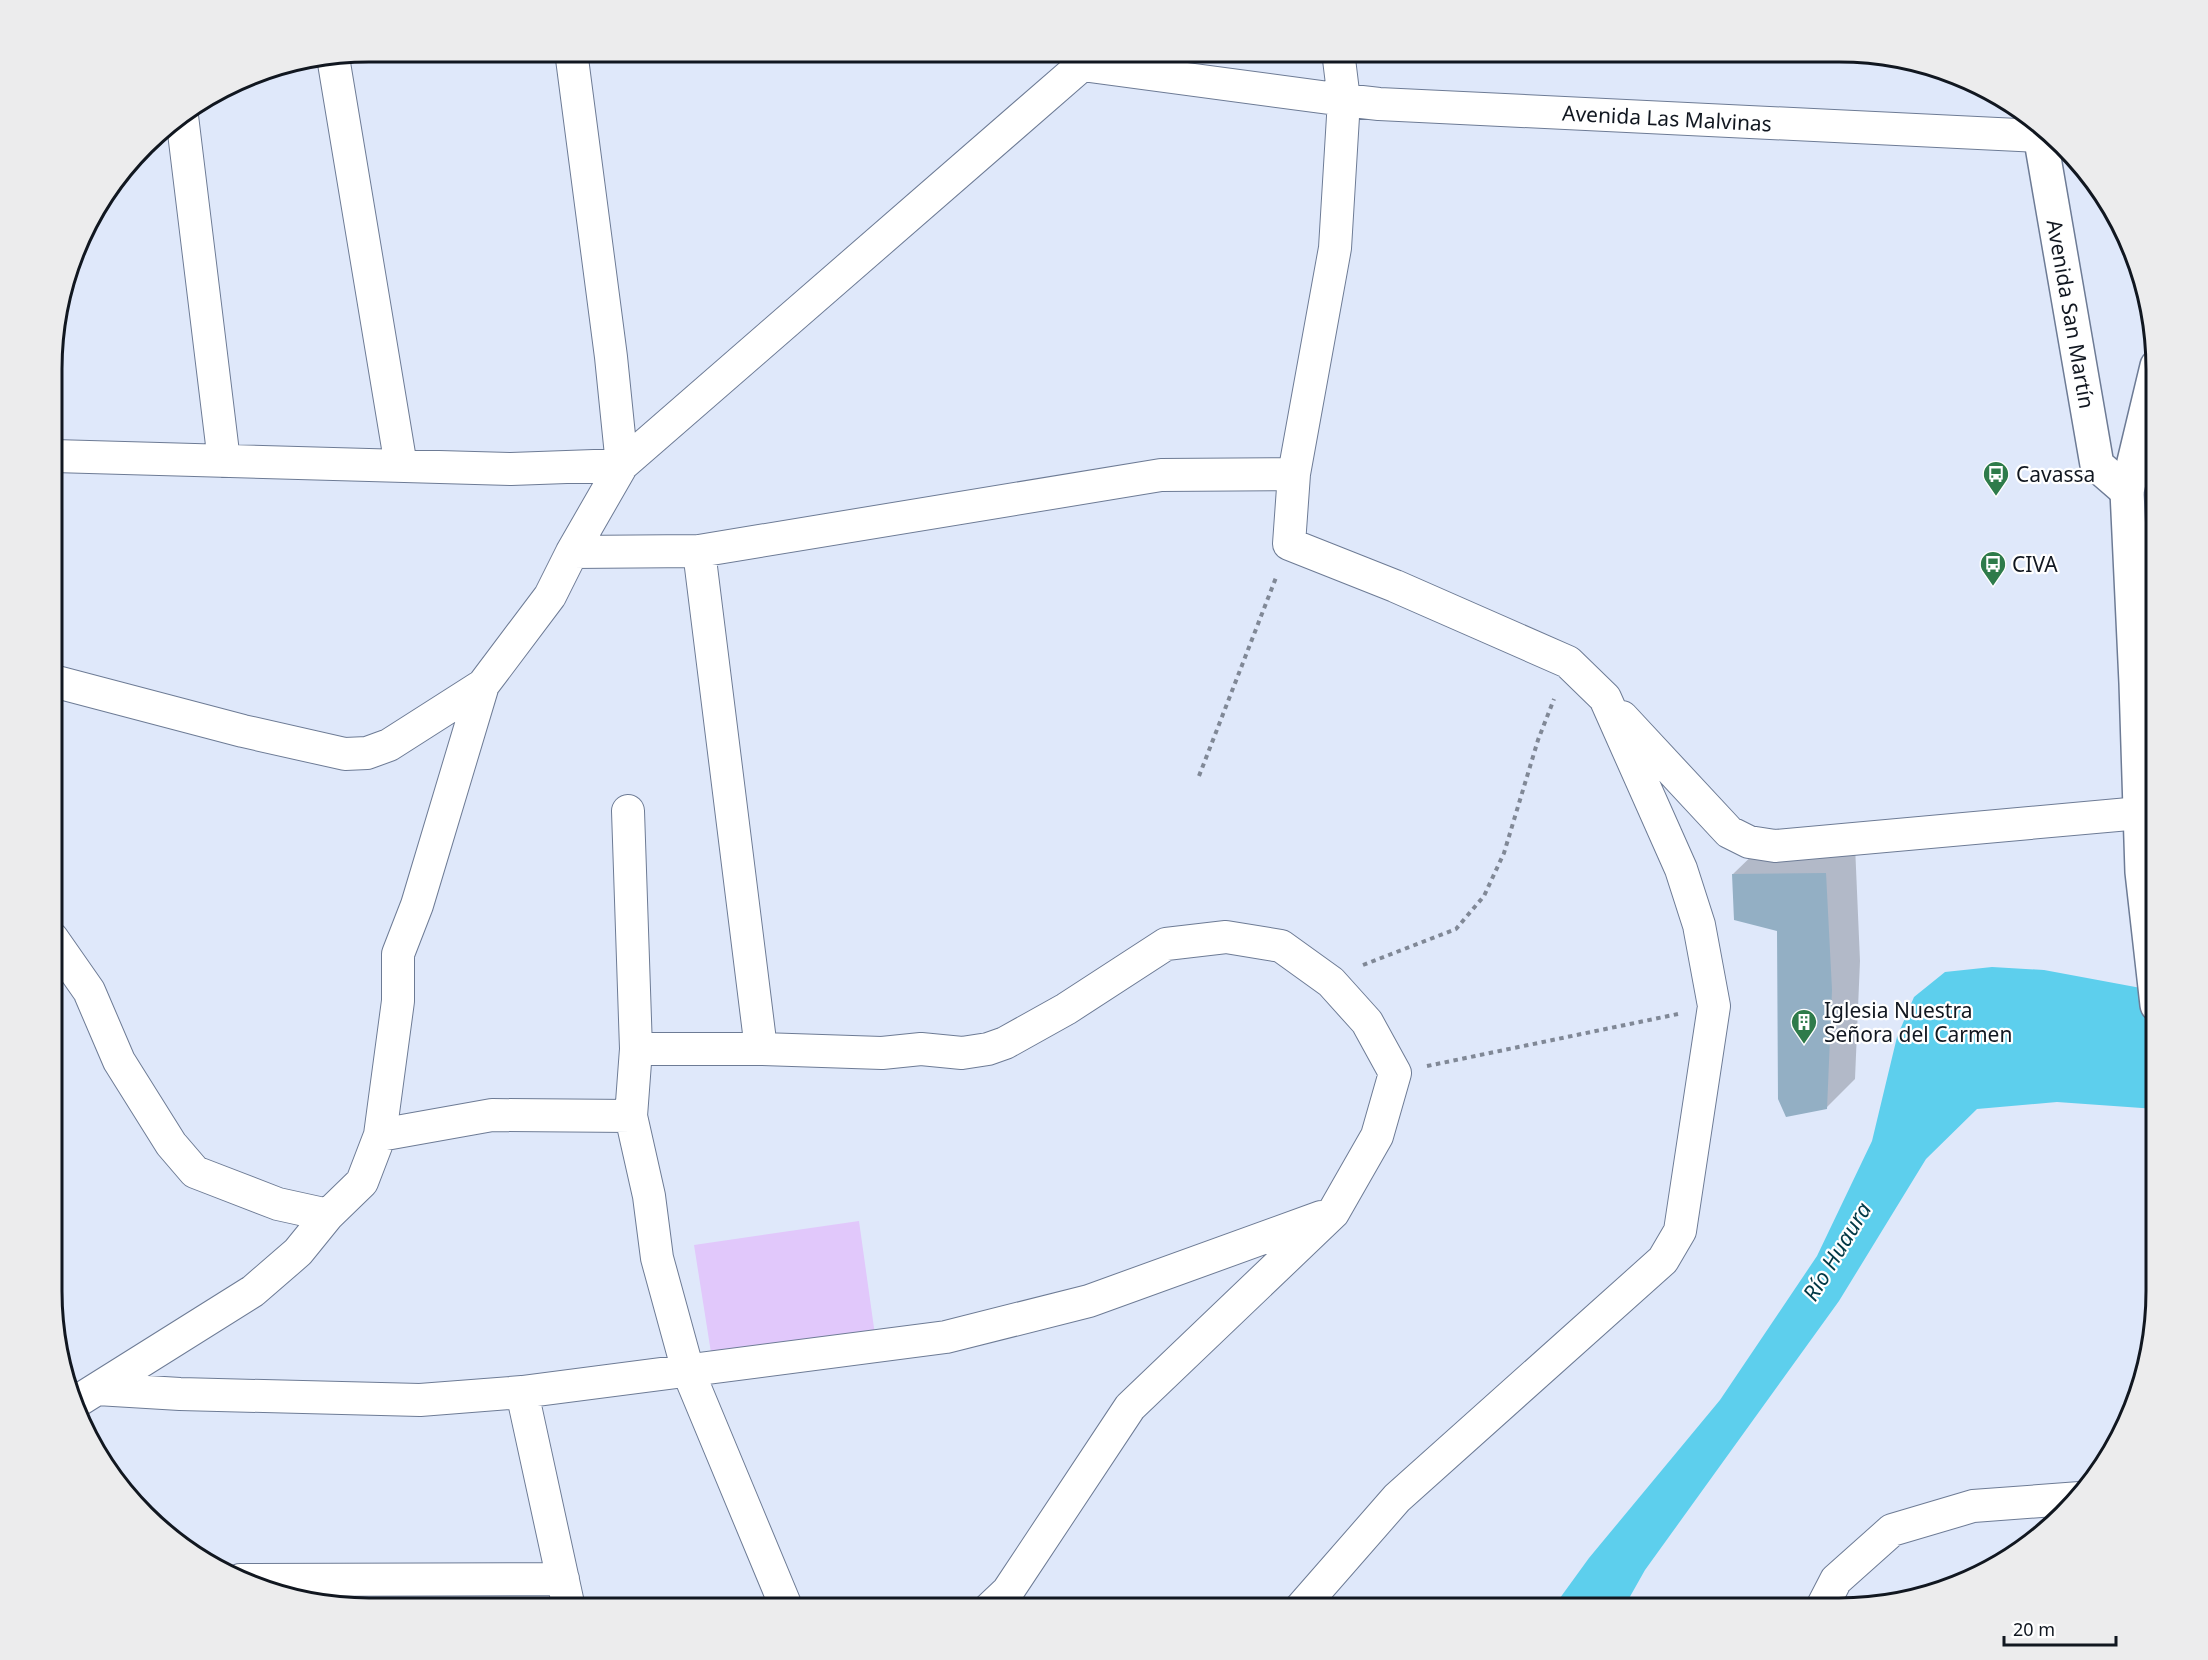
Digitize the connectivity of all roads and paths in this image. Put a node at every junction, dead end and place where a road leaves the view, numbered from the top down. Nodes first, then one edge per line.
1 (573, 62) edge
2 (1076, 62) edge
3 (1106, 62) edge
4 (1339, 62) edge
5 (334, 63) edge
6 (1344, 100) junction
7 (183, 124) edge
8 (2031, 129) edge
9 (2040, 137) edge
10 (2146, 412) edge
11 (62, 456) edge
12 (224, 461) junction
13 (622, 465) junction
14 (400, 466) junction
15 (1294, 474) junction
16 (2127, 491) junction
17 (1289, 544) junction
18 (699, 551) junction
19 (572, 552) junction
20 (1568, 662) junction
21 (62, 683) edge
22 (483, 685) junction
23 (1605, 698) junction
24 (1199, 776) dead end
25 (628, 811) dead end
26 (2140, 813) junction
27 (2146, 907) edge
28 (62, 952) edge
29 (1362, 966) dead end
30 (1714, 1006) junction
31 (636, 1049) junction
32 (761, 1049) junction
33 (1395, 1073) junction
34 (631, 1116) junction
35 (380, 1135) junction
36 (1333, 1213) junction
37 (328, 1215) junction
38 (688, 1371) junction
39 (522, 1392) junction
40 (87, 1396) edge
41 (2065, 1499) edge
42 (268, 1581) edge
43 (566, 1594) edge
44 (782, 1598) edge
45 (1001, 1598) edge
46 (1310, 1598) edge
47 (1827, 1598) edge

1 - 13 street
2 - 13 street
3 - 6 street, Avenida Las Malvinas
4 - 6 street
5 - 14 street
6 - 8 street, Avenida Las Malvinas
6 - 15 street
7 - 12 street
9 - 16 main road, Avenida San Martín
10 - 16 main road
11 - 12 street
12 - 14 street
13 - 14 street
13 - 19 street
15 - 17 street
15 - 18 street
16 - 26 main road
17 - 20 street
17 - 24 path
18 - 19 street
18 - 32 street
19 - 22 street
20 - 23 street
20 - 29 path
21 - 22 street
22 - 35 street
23 - 26 street
23 - 30 street
25 - 31 street
26 - 27 main road
28 - 37 street
30 - 33 path
30 - 46 street
31 - 32 street
31 - 34 street
32 - 33 street
33 - 36 street
34 - 35 street
34 - 38 street
35 - 37 street
36 - 38 street
36 - 45 street
37 - 40 street
38 - 39 street
38 - 44 street
39 - 40 street
39 - 43 street
41 - 47 street
42 - 43 street

